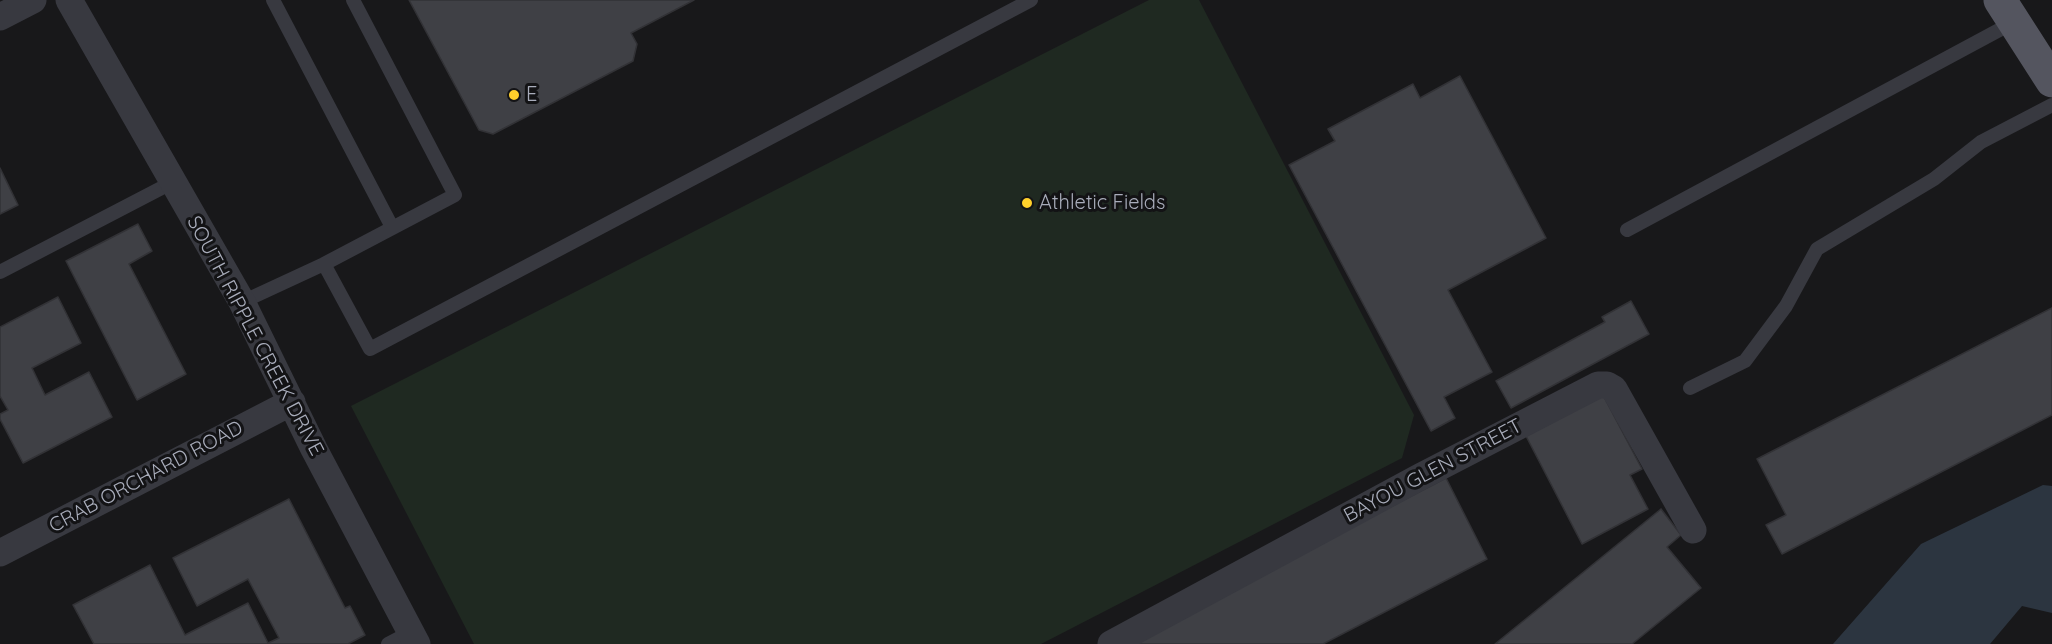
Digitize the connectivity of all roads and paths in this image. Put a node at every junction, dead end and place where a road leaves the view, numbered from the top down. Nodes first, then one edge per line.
1 (33, 0) edge
2 (69, 0) edge
3 (273, 0) edge
4 (353, 0) edge
5 (1031, 0) edge
6 (2007, 11) edge
7 (0, 17) edge
8 (2052, 81) edge
9 (2052, 105) edge
10 (173, 182) junction
11 (392, 227) junction
12 (1627, 230) dead end
13 (324, 264) junction
14 (0, 273) edge
15 (242, 302) junction
16 (1690, 388) dead end
17 (292, 402) junction
18 (1693, 530) dead end
19 (0, 554) edge
20 (405, 640) edge
21 (1111, 644) edge

1 - 7 street
2 - 10 street, SOUTH RIPPLE CREEK DRIVE
3 - 11 lane
4 - 11 lane
5 - 13 lane
6 - 8 main road
6 - 12 lane
9 - 16 lane
10 - 14 lane
10 - 15 street, SOUTH RIPPLE CREEK DRIVE
11 - 13 lane
13 - 15 lane
15 - 17 street, SOUTH RIPPLE CREEK DRIVE
17 - 19 street, CRAB ORCHARD ROAD
17 - 20 street, SOUTH RIPPLE CREEK DRIVE
18 - 21 street, BAYOU GLEN STREET

